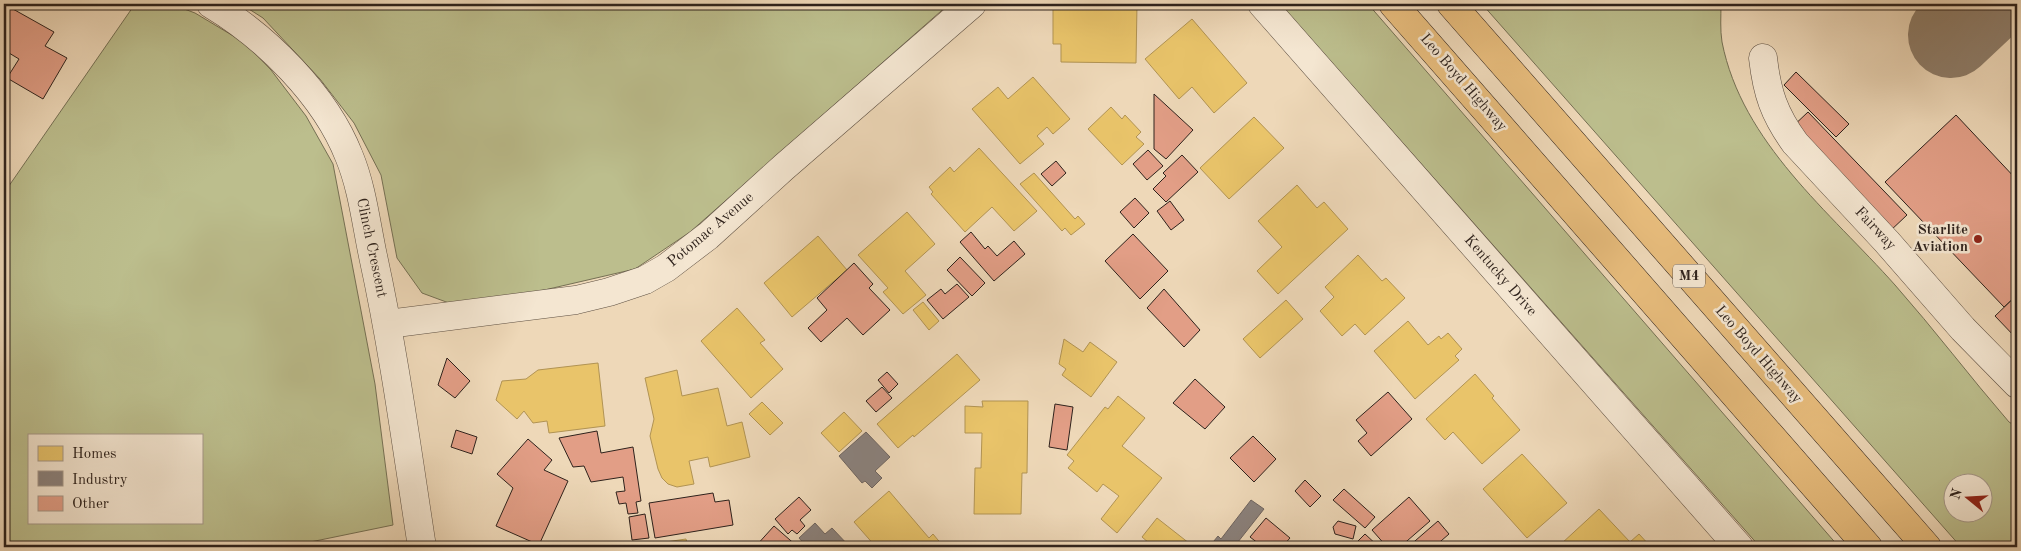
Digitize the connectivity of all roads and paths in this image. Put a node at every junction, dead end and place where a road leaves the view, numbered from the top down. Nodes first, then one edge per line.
1 (212, 4) edge
2 (972, 4) edge
3 (1262, 4) edge
4 (1393, 4) edge
5 (1450, 4) edge
6 (1763, 58) dead end
7 (388, 324) junction
8 (2017, 384) edge
9 (422, 547) edge
10 (1739, 547) edge
11 (1868, 547) edge
12 (1927, 547) edge

1 - 7 street, Clinch Crescent
2 - 7 street, Potomac Avenue
3 - 10 street, Kentucky Drive
4 - 11 highway, Leo Boyd Highway
5 - 12 highway, Leo Boyd Highway / M4
6 - 8 street, Fairway
7 - 9 street, Clinch Crescent

